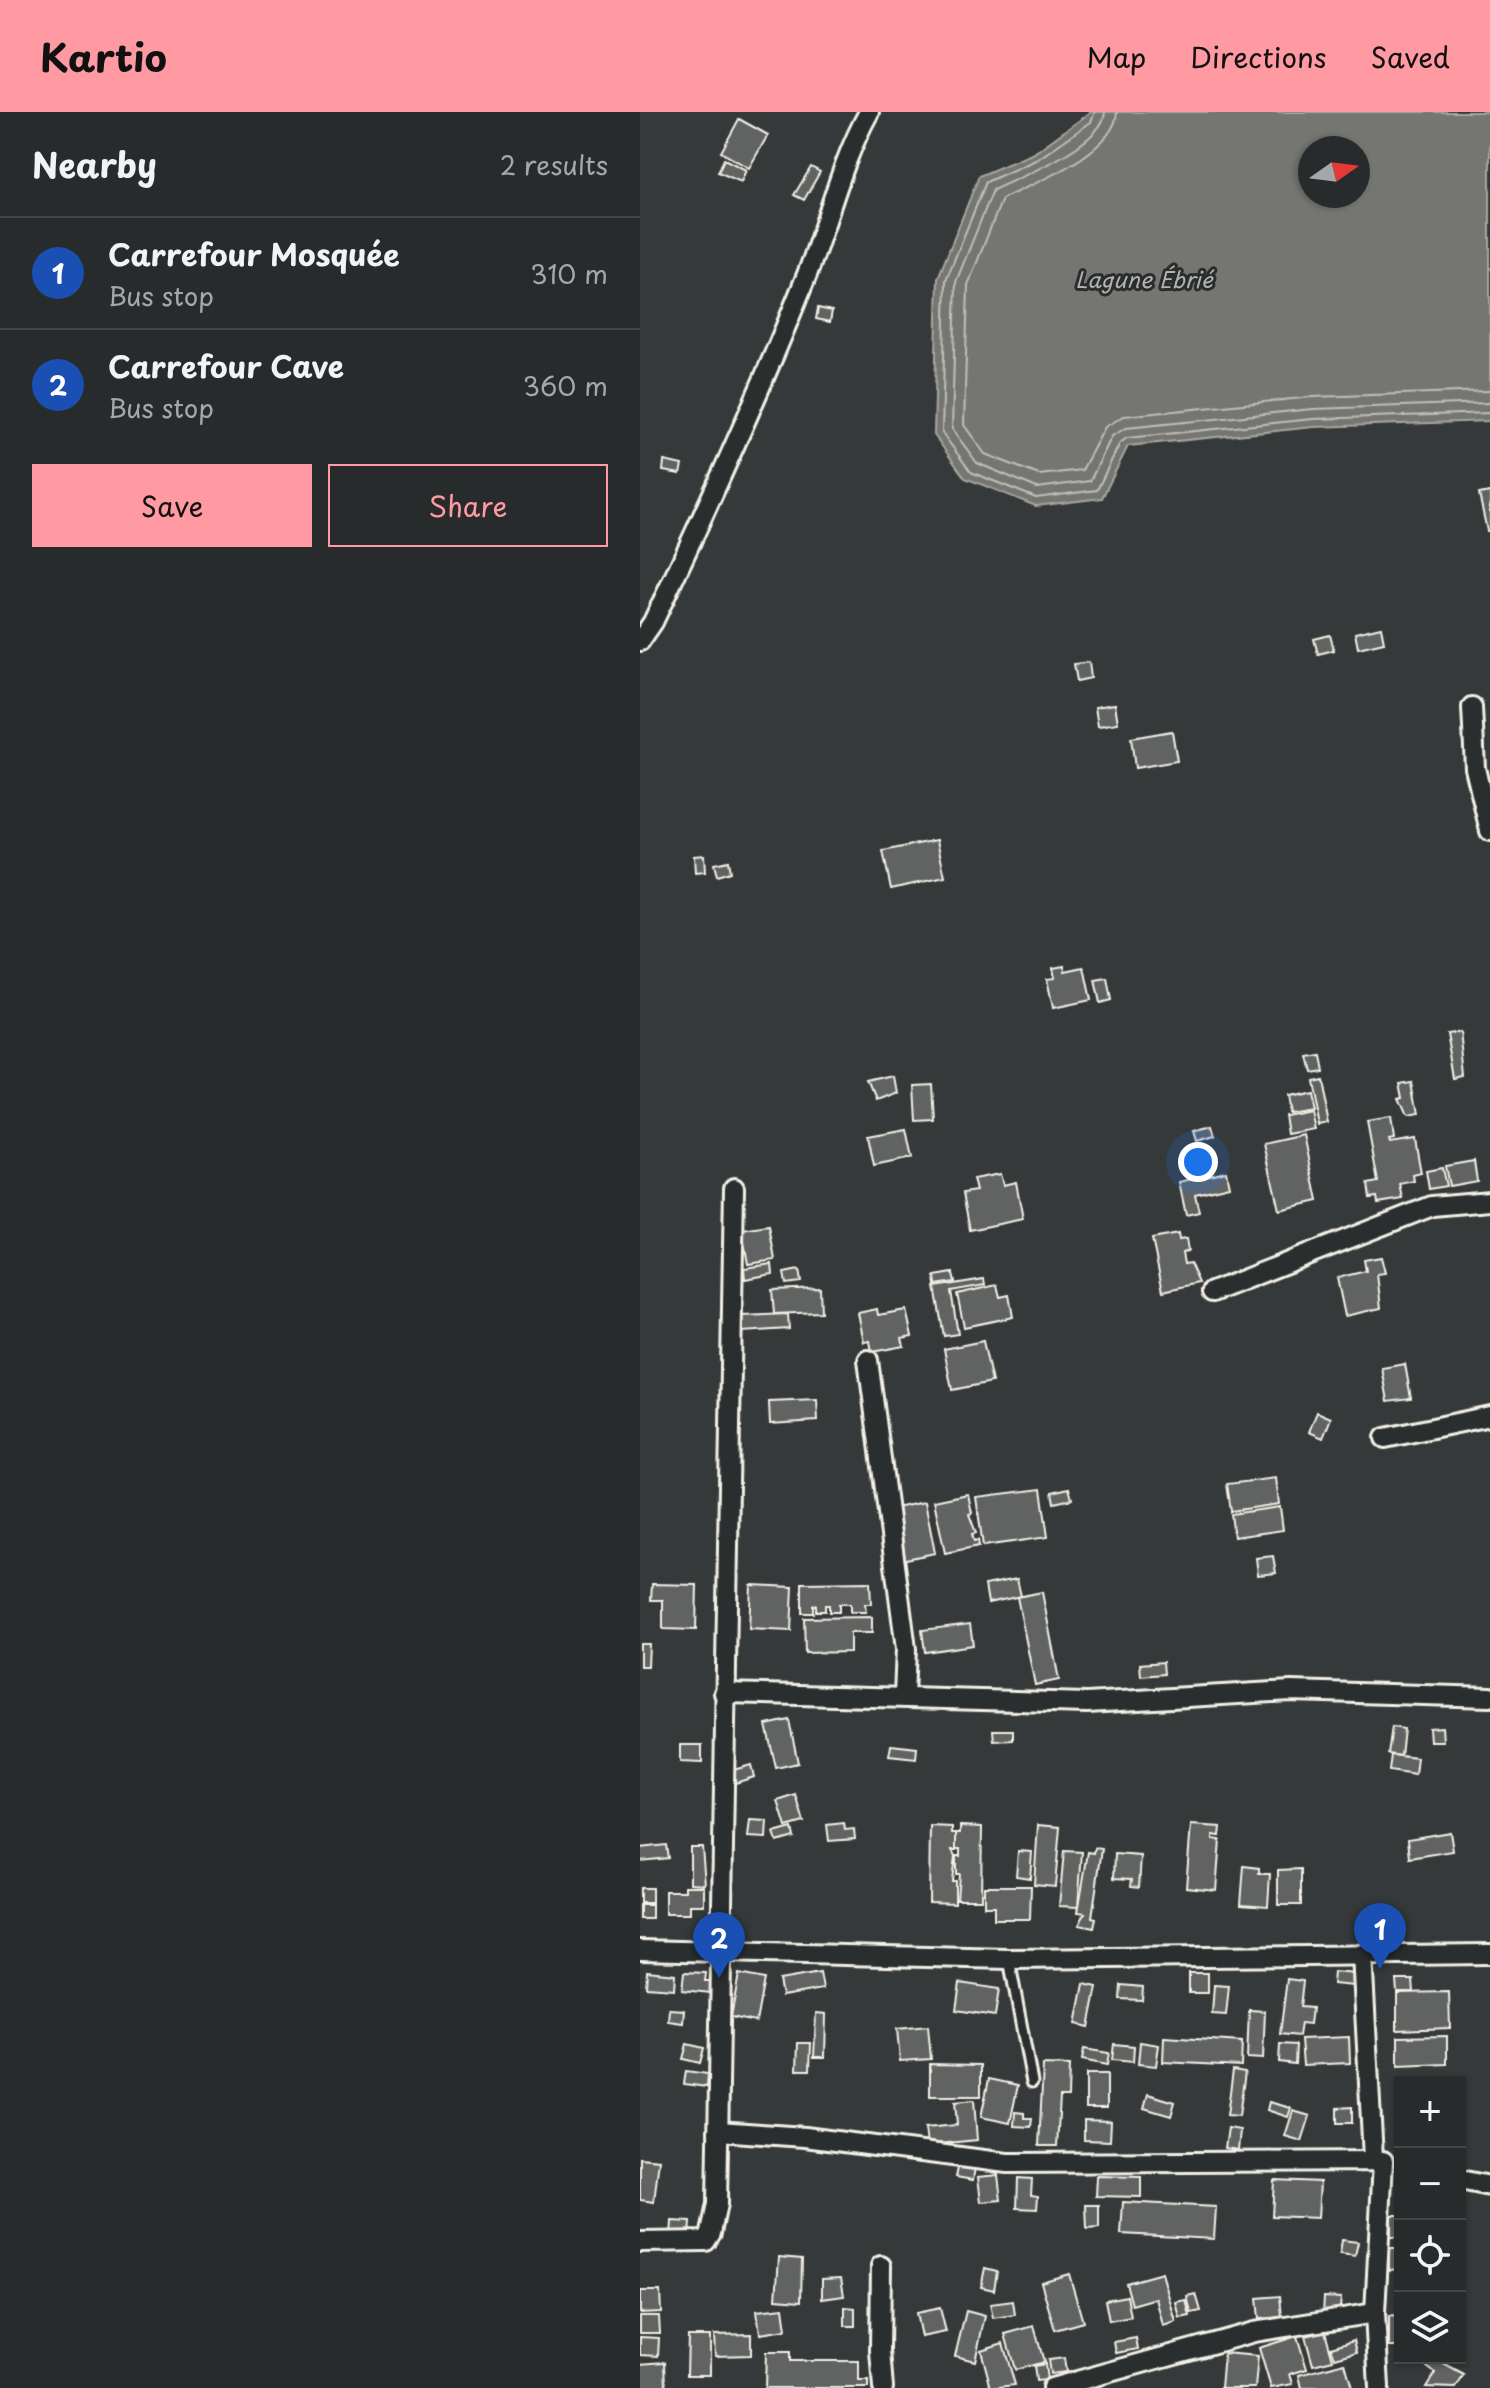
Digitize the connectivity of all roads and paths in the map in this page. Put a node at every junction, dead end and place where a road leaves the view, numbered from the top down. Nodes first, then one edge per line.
1 (869, 112) edge
2 (640, 641) edge
3 (1472, 707) dead end
4 (1490, 831) edge
5 (734, 1188) dead end
6 (1490, 1201) edge
7 (1212, 1292) dead end
8 (868, 1360) dead end
9 (1490, 1416) edge
10 (1385, 1438) dead end
11 (724, 1693) junction
12 (904, 1696) junction
13 (1490, 1697) edge
14 (640, 1950) edge
15 (721, 1950) junction
16 (1362, 1954) junction
17 (1490, 1954) edge
18 (1009, 1959) junction
19 (1032, 2082) dead end
20 (718, 2131) junction
21 (1385, 2161) edge
22 (1466, 2181) edge
23 (1490, 2186) edge
24 (640, 2242) edge
25 (881, 2266) dead end
26 (1375, 2313) junction
27 (883, 2388) edge
28 (1052, 2388) edge
29 (1379, 2388) edge

1 - 2 street
3 - 4 street
5 - 11 street
6 - 7 street
8 - 12 street
9 - 10 street
11 - 12 street
11 - 15 street
12 - 13 street
14 - 15 street
15 - 18 street
15 - 20 street
16 - 17 street
16 - 18 street
16 - 21 street
18 - 19 lane
20 - 21 street
20 - 24 street
21 - 26 street
22 - 23 street
25 - 27 street
26 - 28 street
26 - 29 street

